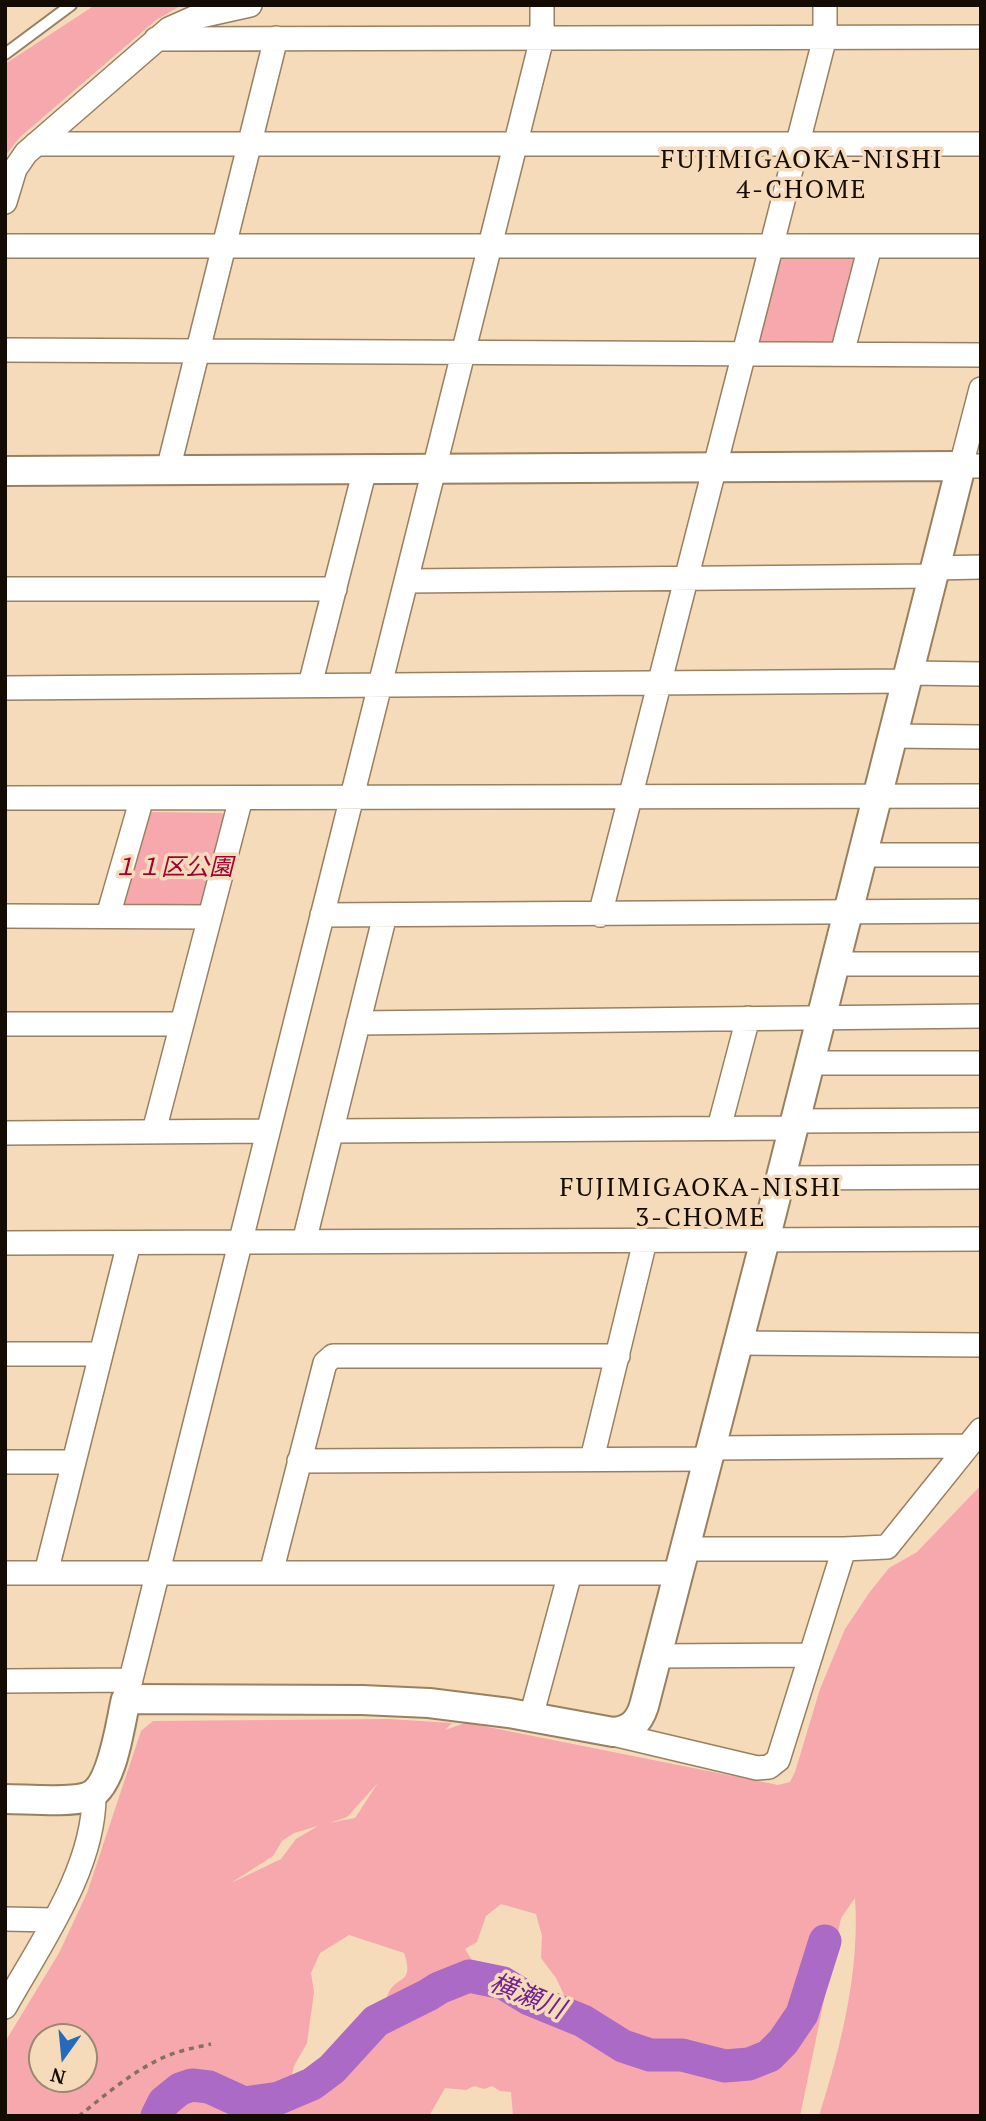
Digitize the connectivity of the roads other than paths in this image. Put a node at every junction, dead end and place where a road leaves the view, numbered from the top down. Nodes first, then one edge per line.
1 (71, 5) edge
2 (250, 5) edge
3 (542, 5) edge
4 (825, 5) edge
5 (825, 37) junction
6 (981, 37) edge
7 (156, 38) junction
8 (276, 38) junction
9 (542, 38) junction
10 (5, 54) edge
11 (36, 144) junction
12 (250, 144) junction
13 (797, 144) junction
14 (981, 144) edge
15 (515, 145) junction
16 (5, 202) edge
17 (5, 246) edge
18 (223, 246) junction
19 (490, 246) junction
20 (772, 246) junction
21 (870, 246) junction
22 (981, 246) edge
23 (5, 350) edge
24 (198, 351) junction
25 (463, 352) junction
26 (744, 354) junction
27 (842, 354) junction
28 (981, 355) edge
29 (981, 389) edge
30 (971, 466) edge
31 (715, 467) junction
32 (365, 469) junction
33 (434, 469) junction
34 (168, 470) junction
35 (5, 471) edge
36 (981, 567) edge
37 (934, 572) junction
38 (686, 578) junction
39 (406, 581) junction
40 (5, 589) edge
41 (335, 589) junction
42 (981, 674) edge
43 (908, 677) junction
44 (659, 683) junction
45 (310, 685) junction
46 (380, 685) junction
47 (5, 688) edge
48 (892, 736) junction
49 (981, 737) edge
50 (981, 796) edge
51 (630, 797) junction
52 (877, 797) junction
53 (5, 798) edge
54 (142, 798) junction
55 (241, 798) junction
56 (352, 798) junction
57 (862, 855) junction
58 (981, 855) edge
59 (981, 911) edge
60 (848, 913) junction
61 (322, 915) junction
62 (385, 915) junction
63 (600, 915) junction
64 (5, 916) edge
65 (108, 916) junction
66 (210, 917) junction
67 (834, 964) junction
68 (981, 964) edge
69 (981, 1016) edge
70 (821, 1017) junction
71 (748, 1018) junction
72 (358, 1023) junction
73 (5, 1024) edge
74 (182, 1024) junction
75 (809, 1063) junction
76 (981, 1063) edge
77 (981, 1120) edge
78 (794, 1124) junction
79 (719, 1128) junction
80 (154, 1131) junction
81 (268, 1131) junction
82 (332, 1131) junction
83 (5, 1133) edge
84 (981, 1177) edge
85 (781, 1178) junction
86 (981, 1239) edge
87 (765, 1240) junction
88 (645, 1241) junction
89 (240, 1242) junction
90 (304, 1242) junction
91 (5, 1243) edge
92 (129, 1243) junction
93 (738, 1343) junction
94 (981, 1345) edge
95 (5, 1354) edge
96 (101, 1354) junction
97 (618, 1356) junction
98 (974, 1438) edge
99 (710, 1453) junction
100 (592, 1460) junction
101 (299, 1461) junction
102 (5, 1462) edge
103 (74, 1462) junction
104 (844, 1549) junction
105 (682, 1561) junction
106 (5, 1573) edge
107 (46, 1573) junction
108 (158, 1573) junction
109 (271, 1573) junction
110 (570, 1573) junction
111 (657, 1656) junction
112 (810, 1656) junction
113 (5, 1681) edge
114 (128, 1690) junction
115 (531, 1717) junction
116 (608, 1732) junction
117 (94, 1794) junction
118 (5, 1799) edge
119 (5, 1919) edge
120 (53, 1920) junction
121 (5, 2007) edge

1 - 10 lane
2 - 7 street
3 - 9 street
4 - 5 street
5 - 6 street
5 - 9 street
5 - 13 street
7 - 8 street
7 - 11 street
8 - 9 street
8 - 12 street
9 - 15 street
11 - 12 street
11 - 16 street
12 - 15 street
12 - 18 street
13 - 14 street
13 - 15 street
13 - 20 street
15 - 19 street
17 - 18 street
18 - 19 street
18 - 24 street
19 - 20 street
19 - 25 street
20 - 21 street
20 - 26 street
21 - 22 street
21 - 27 street
23 - 24 street
24 - 25 street
24 - 34 street
25 - 26 street
25 - 33 street
26 - 27 street
26 - 31 street
27 - 28 street
29 - 30 street
30 - 31 street
30 - 37 street
31 - 33 street
31 - 38 street
32 - 33 street
32 - 34 street
32 - 41 street
33 - 39 street
34 - 35 street
36 - 37 street
37 - 38 street
37 - 43 street
38 - 39 street
38 - 44 street
39 - 46 street
40 - 41 street
41 - 45 street
42 - 43 street
43 - 44 street
43 - 48 street
44 - 46 street
44 - 51 street
45 - 46 street
45 - 47 street
46 - 56 street
48 - 49 street
48 - 52 street
50 - 52 street
51 - 52 street
51 - 56 street
51 - 63 street
52 - 57 street
53 - 54 street
54 - 55 street
54 - 65 street
55 - 56 street
55 - 66 street
56 - 61 street
57 - 58 street
57 - 60 street
59 - 60 street
60 - 63 street
60 - 67 street
61 - 62 street
61 - 81 street
62 - 63 street
62 - 72 street
64 - 65 street
65 - 66 street
66 - 74 street
67 - 68 street
67 - 70 street
69 - 70 street
70 - 71 street
70 - 75 street
71 - 72 street
71 - 79 street
72 - 82 street
73 - 74 street
74 - 80 street
75 - 76 street
75 - 78 street
77 - 78 street
78 - 79 street
78 - 85 street
79 - 82 street
80 - 81 street
80 - 83 street
81 - 89 street
82 - 90 street
84 - 85 street
85 - 87 street
86 - 87 street
87 - 88 street
87 - 93 street
88 - 90 street
88 - 97 street
89 - 90 street
89 - 92 street
89 - 108 street
91 - 92 street
92 - 96 street
93 - 94 street
93 - 99 street
95 - 96 street
96 - 103 street
97 - 100 street
97 - 101 street
98 - 99 street
98 - 104 street
99 - 100 street
99 - 105 street
100 - 101 street
101 - 109 street
102 - 103 street
103 - 107 street
104 - 105 street
104 - 112 street
105 - 110 street
105 - 111 street
106 - 107 street
107 - 108 street
108 - 109 street
108 - 114 street
109 - 110 street
110 - 115 street
111 - 112 street
111 - 116 street
112 - 116 street
113 - 114 street
114 - 115 street
114 - 117 street
115 - 116 street
117 - 118 street
117 - 120 street
119 - 120 street
120 - 121 street

